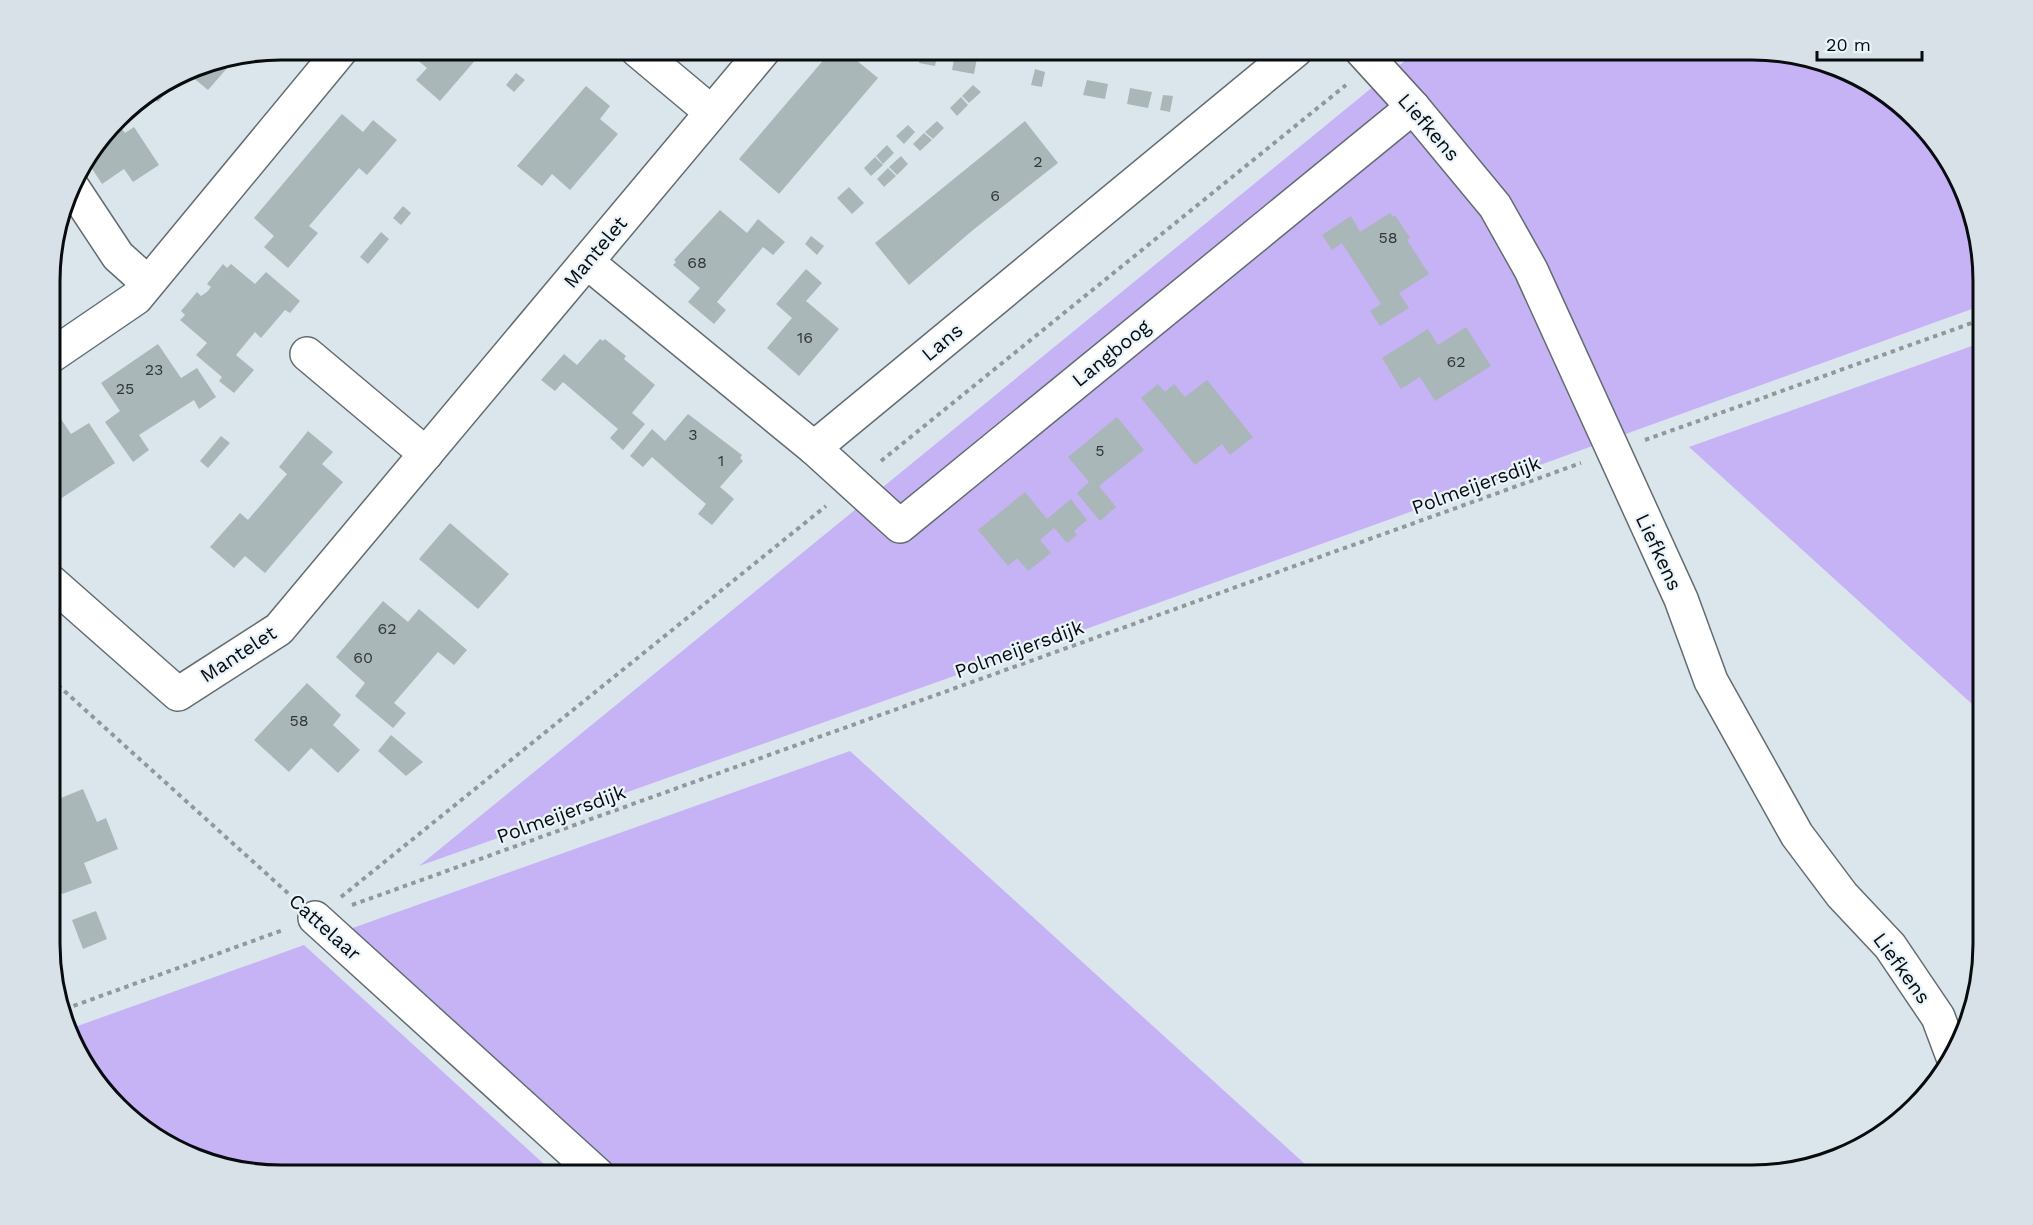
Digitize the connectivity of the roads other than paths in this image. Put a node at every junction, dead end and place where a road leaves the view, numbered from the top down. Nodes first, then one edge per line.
1 (333, 60) edge
2 (649, 60) edge
3 (755, 60) edge
4 (1284, 60) edge
5 (1370, 60) edge
6 (1413, 106) junction
7 (711, 112) junction
8 (78, 195) edge
9 (587, 262) junction
10 (148, 283) junction
11 (60, 350) edge
12 (307, 354) dead end
13 (814, 448) junction
14 (426, 454) junction
15 (60, 590) edge
16 (315, 918) road end
17 (1948, 1045) edge
18 (587, 1165) edge

1 - 10 street
2 - 7 street
3 - 7 street, Mantelet
4 - 13 street, Lans
5 - 6 street, Liefkens
6 - 13 street, Langboog
6 - 17 street, Liefkens
7 - 9 street, Mantelet
8 - 10 street
9 - 13 street
9 - 14 street, Mantelet
10 - 11 street
12 - 14 street
14 - 15 street, Mantelet
16 - 18 street, Cattelaar

